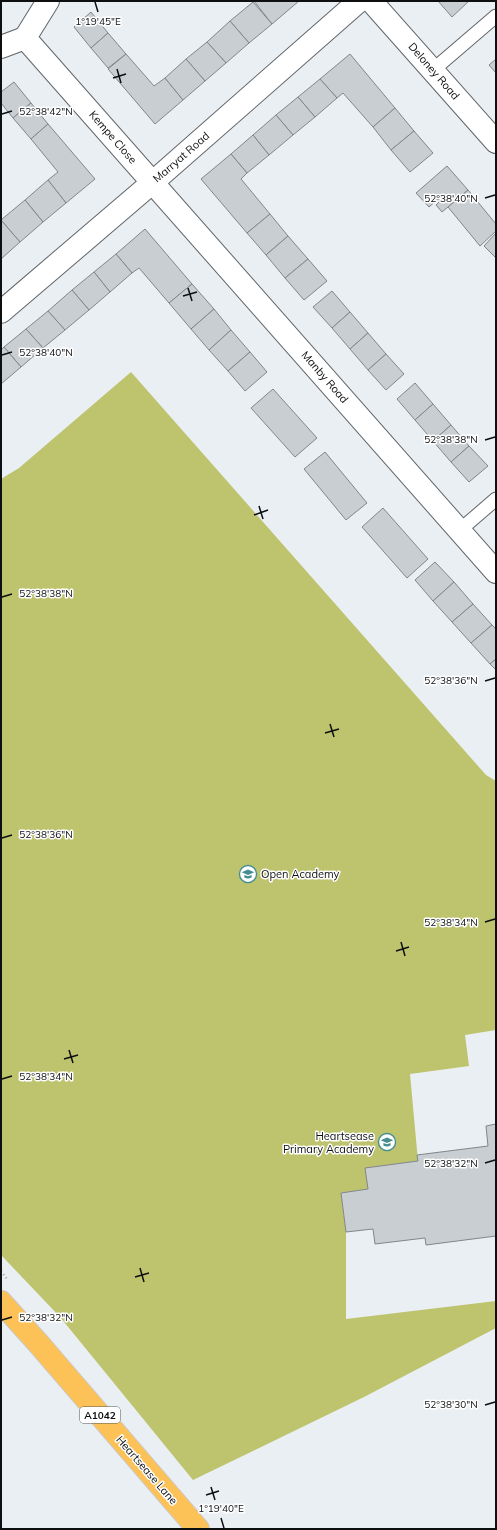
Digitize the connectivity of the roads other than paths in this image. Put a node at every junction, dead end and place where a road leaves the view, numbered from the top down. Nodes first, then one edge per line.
1 (48, 1) edge
2 (359, 1) edge
3 (371, 1) edge
4 (496, 16) edge
5 (25, 38) junction
6 (1, 47) edge
7 (433, 70) junction
8 (496, 142) edge
9 (153, 182) junction
10 (1, 312) edge
11 (496, 499) edge
12 (460, 530) junction
13 (496, 572) edge
14 (1, 1302) edge
15 (198, 1529) edge

1 - 5 street
2 - 9 street, Marryat Road
3 - 7 street, Deloney Road
4 - 7 lane
5 - 6 street
5 - 9 street, Kempe Close
7 - 8 street, Deloney Road
9 - 10 street, Marryat Road
9 - 12 street, Manby Road
11 - 12 lane
12 - 13 street, Manby Road
14 - 15 highway, Heartsease Lane / A1042

